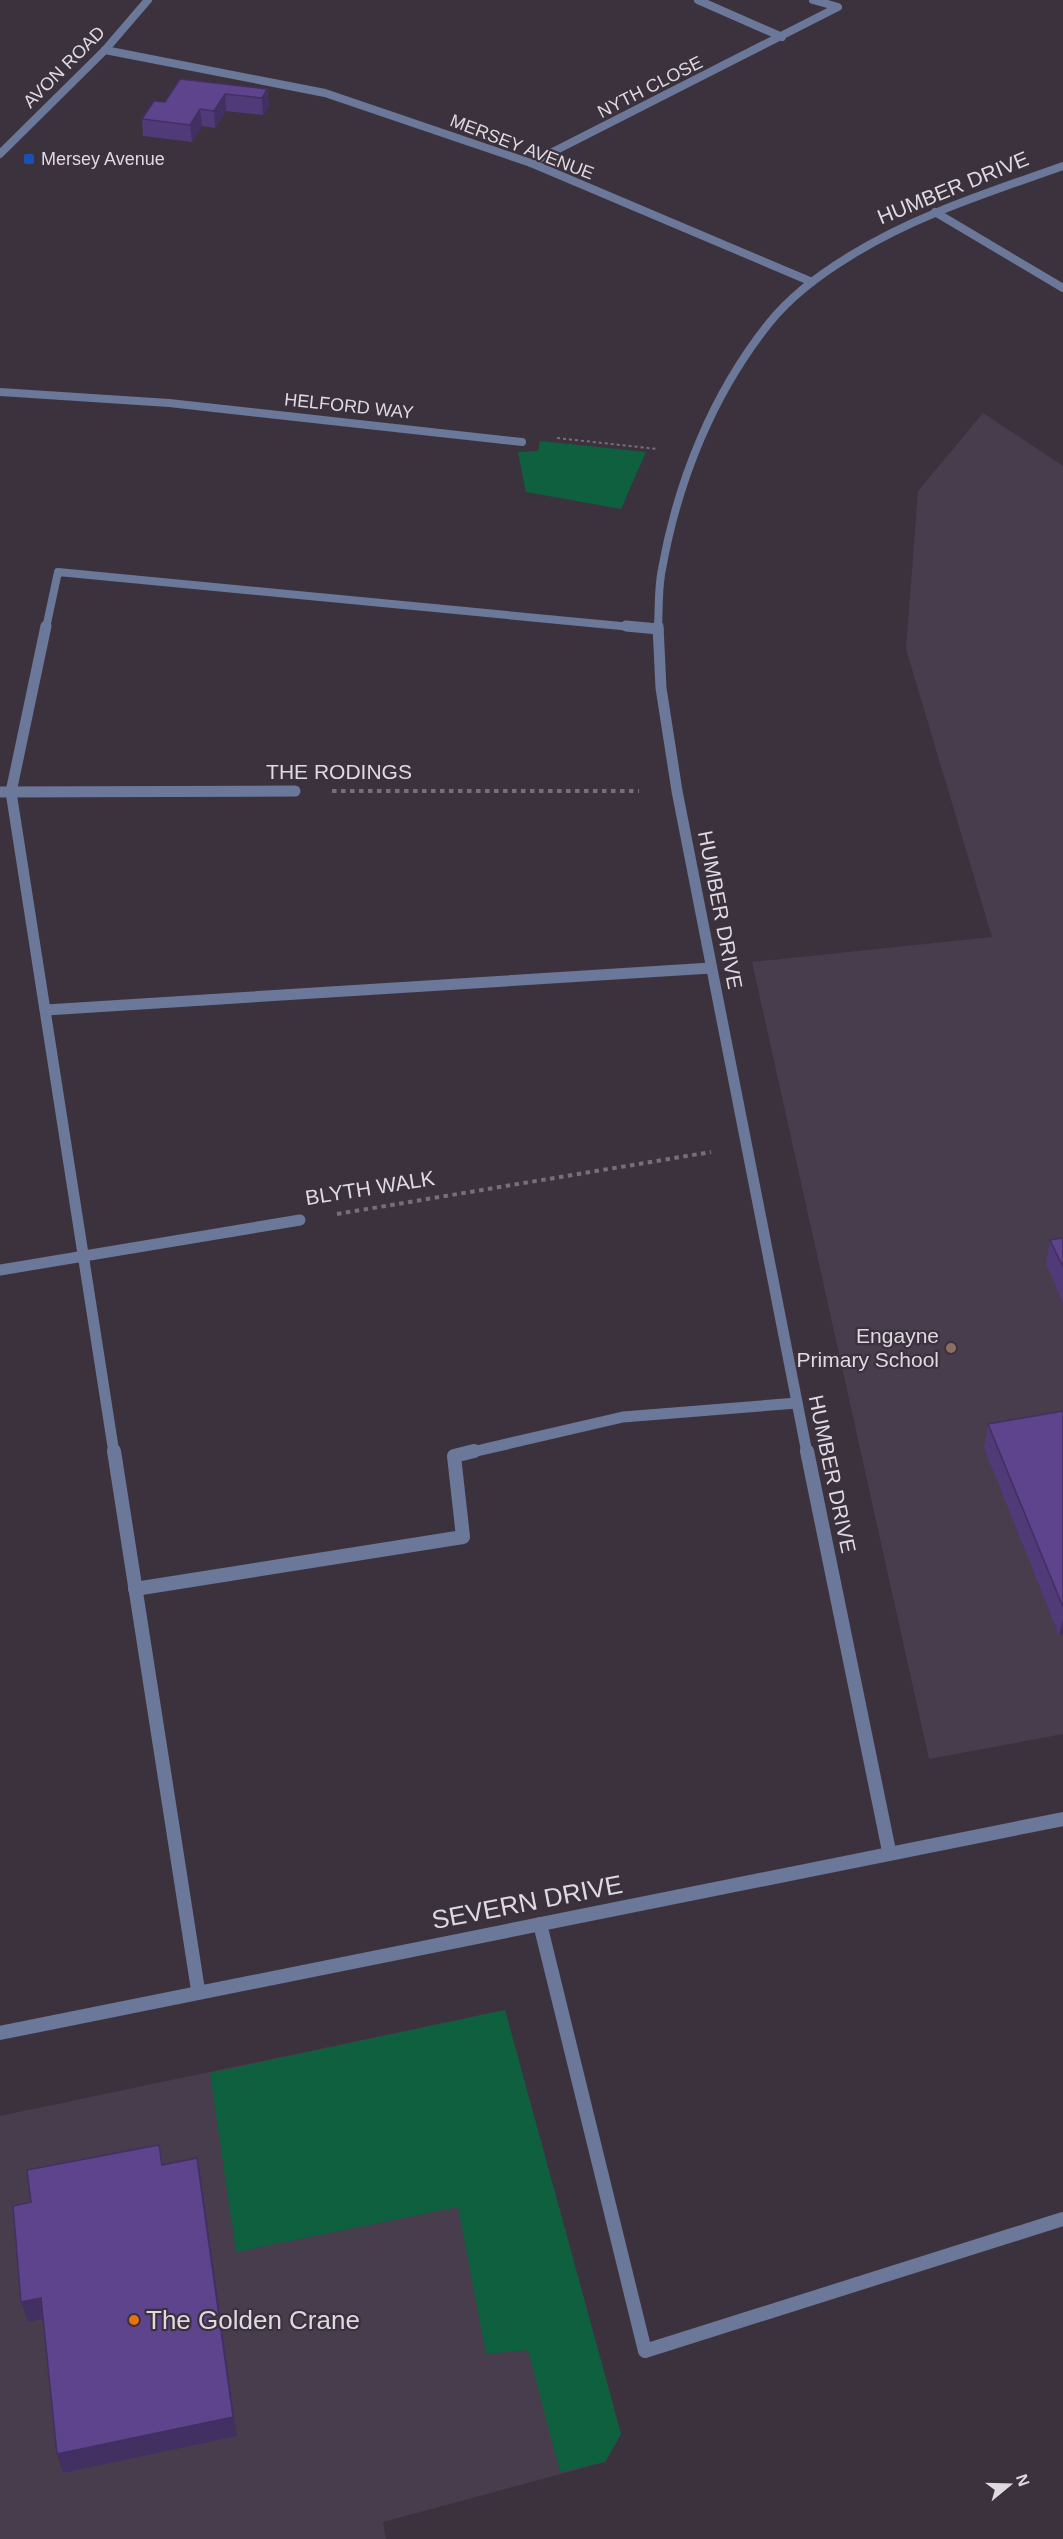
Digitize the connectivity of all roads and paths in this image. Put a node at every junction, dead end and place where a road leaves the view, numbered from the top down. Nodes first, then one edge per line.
1 (148, 0) edge
2 (698, 0) edge
3 (813, 0) edge
4 (782, 37) junction
5 (105, 50) junction
6 (0, 154) edge
7 (531, 163) junction
8 (1063, 166) edge
9 (935, 212) junction
10 (812, 282) junction
11 (1063, 288) edge
12 (0, 392) edge
13 (522, 442) joint
14 (693, 453) junction
15 (658, 630) junction
16 (295, 791) joint
17 (677, 791) junction
18 (6, 792) edge
19 (711, 968) junction
20 (46, 1010) junction
21 (746, 1146) junction
22 (300, 1220) joint
23 (83, 1257) junction
24 (0, 1270) edge
25 (797, 1403) junction
26 (135, 1588) junction
27 (1063, 1819) edge
28 (889, 1851) junction
29 (540, 1924) junction
30 (198, 1990) junction
31 (0, 2033) edge
32 (1063, 2219) edge

1 - 5 street, AVON ROAD
2 - 4 street
3 - 4 street, NYTH CLOSE
4 - 7 street, NYTH CLOSE
5 - 6 street, AVON ROAD
5 - 7 street, MERSEY AVENUE
7 - 10 street, MERSEY AVENUE
8 - 9 street, HUMBER DRIVE
9 - 10 street, HUMBER DRIVE
9 - 11 street
10 - 14 street, HUMBER DRIVE
12 - 13 street, HELFORD WAY
13 - 14 path
14 - 15 street, HUMBER DRIVE
15 - 17 street, HUMBER DRIVE
15 - 18 street
16 - 17 path, THE RODINGS
16 - 18 street, THE RODINGS
17 - 19 street, HUMBER DRIVE
18 - 20 street
19 - 20 street
19 - 21 street, HUMBER DRIVE
20 - 23 street
21 - 22 path, BLYTH WALK
21 - 25 street, HUMBER DRIVE
22 - 23 street, BLYTH WALK
23 - 24 street, BLYTH WALK
23 - 26 street
25 - 26 street
25 - 28 street, HUMBER DRIVE
26 - 30 street
27 - 28 street, SEVERN DRIVE
28 - 29 street, SEVERN DRIVE
29 - 30 street, SEVERN DRIVE
29 - 32 street
30 - 31 street, SEVERN DRIVE

